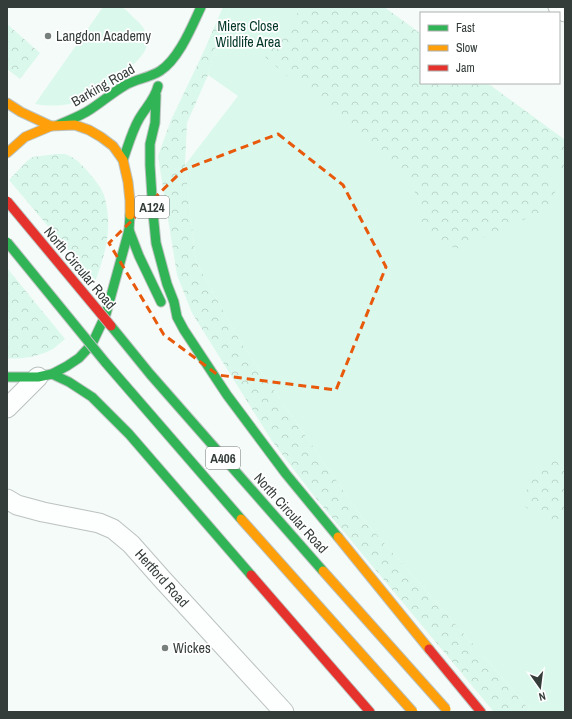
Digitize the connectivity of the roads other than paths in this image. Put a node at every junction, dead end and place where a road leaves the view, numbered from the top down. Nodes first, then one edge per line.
1 (201, 7) edge
2 (558, 7) edge
3 (565, 12) edge
4 (161, 70) junction
5 (156, 95) junction
6 (7, 103) edge
7 (54, 125) junction
8 (7, 153) edge
9 (123, 160) junction
10 (7, 201) edge
11 (129, 230) junction
12 (7, 242) edge
13 (177, 317) junction
14 (45, 375) junction
15 (7, 377) edge
16 (7, 408) edge
17 (7, 499) edge
18 (448, 710) edge
19 (284, 712) edge
20 (370, 712) edge
21 (413, 712) edge
22 (482, 712) edge

1 - 4 main road, Barking Road / A124
2 - 3 street
4 - 5 main road, A124
4 - 7 main road, Barking Road / A124
5 - 9 main road, A124
5 - 13 main road, A124
6 - 7 main road
7 - 8 main road, A124
7 - 9 main road, A124
9 - 11 main road, A124
10 - 18 main road, North Circular Road / A406, bridge
11 - 13 main road, A406
11 - 14 main road, A124
12 - 21 main road, A406, bridge
13 - 22 main road, A406
14 - 15 main road, A124
14 - 16 street
14 - 20 main road
17 - 19 street, Hertford Road

